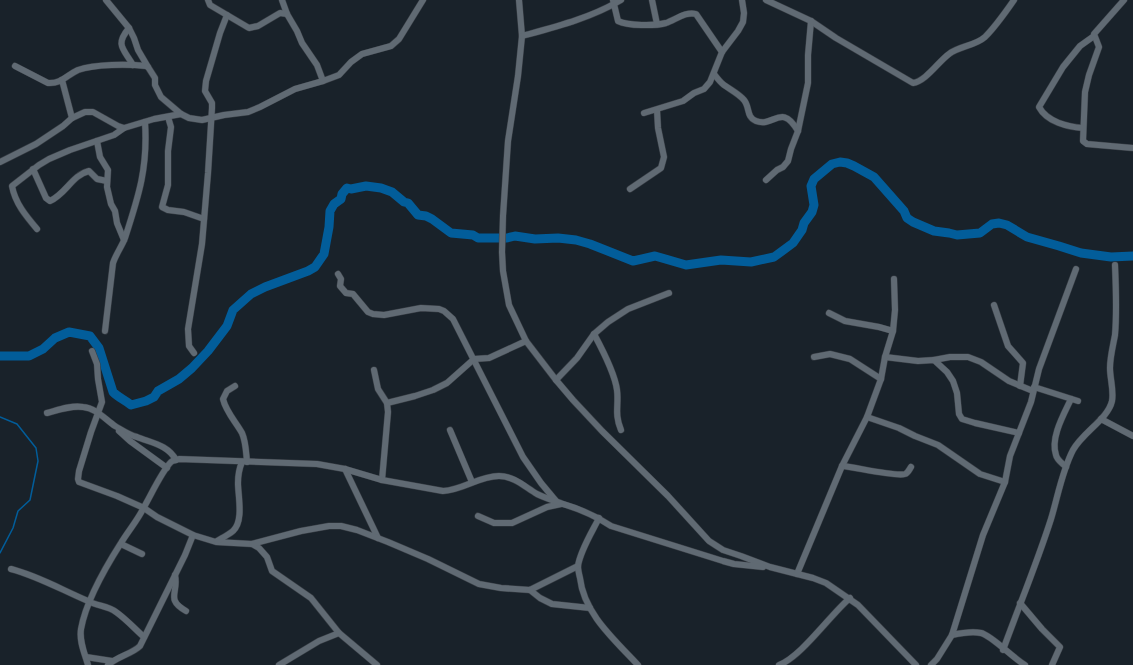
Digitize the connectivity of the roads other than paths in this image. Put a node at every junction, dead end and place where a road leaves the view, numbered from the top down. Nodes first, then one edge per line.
1 (106, 0) edge
2 (208, 0) edge
3 (282, 0) edge
4 (422, 0) edge
5 (519, 0) edge
6 (621, 0) edge
7 (652, 0) edge
8 (742, 0) edge
9 (766, 0) edge
10 (1014, 0) edge
11 (1124, 0) edge
12 (613, 2) edge
13 (287, 14) junction
14 (227, 15) junction
15 (811, 21) junction
16 (657, 24) junction
17 (129, 28) junction
18 (522, 36) junction
19 (1094, 36) junction
20 (722, 52) junction
21 (133, 65) junction
22 (15, 66) dead end
23 (148, 67) junction
24 (714, 74) junction
25 (62, 80) junction
26 (323, 82) junction
27 (657, 110) junction
28 (644, 113) dead end
29 (181, 114) junction
30 (168, 117) junction
31 (211, 117) junction
32 (72, 118) junction
33 (145, 122) junction
34 (124, 128) junction
35 (1083, 128) junction
36 (798, 131) junction
37 (97, 141) junction
38 (1133, 148) edge
39 (0, 162) edge
40 (33, 170) junction
41 (766, 180) dead end
42 (108, 181) junction
43 (630, 189) dead end
44 (204, 219) junction
45 (37, 230) dead end
46 (124, 240) junction
47 (1115, 265) dead end
48 (1076, 269) dead end
49 (338, 274) dead end
50 (894, 279) dead end
51 (669, 293) dead end
52 (994, 305) dead end
53 (829, 313) dead end
54 (105, 331) dead end
55 (893, 331) junction
56 (594, 334) junction
57 (526, 341) junction
58 (92, 351) dead end
59 (194, 353) dead end
60 (814, 357) dead end
61 (885, 357) junction
62 (474, 359) junction
63 (934, 360) junction
64 (374, 370) dead end
65 (881, 379) junction
66 (556, 380) junction
67 (235, 386) dead end
68 (1020, 386) junction
69 (1033, 389) junction
70 (1071, 399) junction
71 (1078, 401) dead end
72 (387, 403) junction
73 (47, 413) dead end
74 (98, 413) junction
75 (867, 417) junction
76 (1101, 419) junction
77 (116, 427) junction
78 (450, 430) dead end
79 (621, 430) dead end
80 (1019, 433) junction
81 (1133, 436) edge
82 (176, 460) junction
83 (244, 462) junction
84 (842, 466) junction
85 (911, 467) dead end
86 (1066, 467) junction
87 (167, 468) junction
88 (345, 469) junction
89 (382, 480) junction
90 (472, 482) junction
91 (1005, 482) junction
92 (560, 502) junction
93 (144, 508) junction
94 (478, 516) dead end
95 (599, 518) junction
96 (193, 535) junction
97 (378, 538) junction
98 (216, 542) junction
99 (121, 544) junction
100 (252, 544) junction
101 (142, 554) dead end
102 (578, 566) junction
103 (770, 567) junction
104 (11, 569) dead end
105 (797, 574) junction
106 (175, 575) junction
107 (530, 590) junction
108 (850, 598) junction
109 (89, 602) junction
110 (1020, 604) junction
111 (590, 608) junction
112 (186, 611) dead end
113 (339, 633) junction
114 (952, 635) junction
115 (144, 637) junction
116 (1004, 650) junction
117 (86, 657) junction
118 (370, 659) junction
119 (110, 663) edge
120 (88, 665) edge
121 (279, 665) edge
122 (365, 665) edge
123 (377, 665) edge
124 (638, 665) edge
125 (779, 665) edge
126 (916, 665) edge
127 (931, 665) edge
128 (1025, 665) edge
129 (1052, 665) edge

1 - 17 street
2 - 14 street
3 - 13 street
4 - 26 street
5 - 18 street
6 - 12 street
7 - 16 street
8 - 20 street
9 - 15 street
10 - 15 street
11 - 19 street
12 - 16 street
12 - 18 street
13 - 14 street
13 - 26 street
14 - 31 street
15 - 36 street
16 - 20 street
17 - 21 street
17 - 23 street
18 - 57 street
19 - 35 street
19 - 35 street
20 - 24 street
21 - 23 street
21 - 25 street
22 - 25 street
23 - 29 street
24 - 27 street
24 - 36 street
25 - 32 street
26 - 31 street
27 - 28 street
27 - 43 street
29 - 30 street
29 - 31 street
30 - 33 street
30 - 44 street
31 - 44 street
32 - 34 street
32 - 39 street
33 - 34 street
33 - 46 street
34 - 37 street
35 - 38 street
36 - 41 street
37 - 40 street
37 - 42 street
40 - 42 street
40 - 45 street
42 - 46 street
44 - 59 street
46 - 54 street
47 - 76 street
48 - 69 street
49 - 62 street
50 - 55 street
51 - 56 street
52 - 68 street
53 - 55 street
55 - 61 street
56 - 66 street
56 - 79 street
57 - 62 street
57 - 66 street
58 - 74 street
60 - 65 street
61 - 63 street
61 - 65 street
62 - 72 street
62 - 92 street
63 - 68 street
63 - 80 street
64 - 72 street
65 - 75 street
66 - 103 street
67 - 83 street
68 - 69 street
69 - 70 street
69 - 80 street
70 - 71 street
70 - 86 street
72 - 89 street
73 - 74 street
74 - 77 street
74 - 93 street
75 - 84 street
75 - 91 street
76 - 81 street
76 - 86 street
77 - 82 street
77 - 87 street
78 - 90 street
80 - 91 street
82 - 83 street
82 - 87 street
83 - 88 street
83 - 98 street
84 - 85 street
84 - 105 street
86 - 110 street
87 - 93 street
88 - 89 street
88 - 97 street
89 - 90 street
90 - 92 street
91 - 114 street
92 - 94 street
92 - 95 street
93 - 96 street
93 - 99 street
95 - 102 street
95 - 103 street
96 - 98 street
96 - 106 street
97 - 100 street
97 - 107 street
98 - 100 street
99 - 101 street
99 - 109 street
100 - 113 street
102 - 107 street
102 - 111 street
103 - 105 street
104 - 109 street
105 - 108 street
106 - 112 street
106 - 115 street
107 - 111 street
108 - 125 street
108 - 126 street
109 - 115 street
109 - 117 street
110 - 116 street
110 - 129 street
111 - 124 street
113 - 118 street
113 - 121 street
114 - 116 street
114 - 127 street
115 - 119 street
116 - 128 street
117 - 119 street
117 - 120 street
118 - 122 street
118 - 123 street

